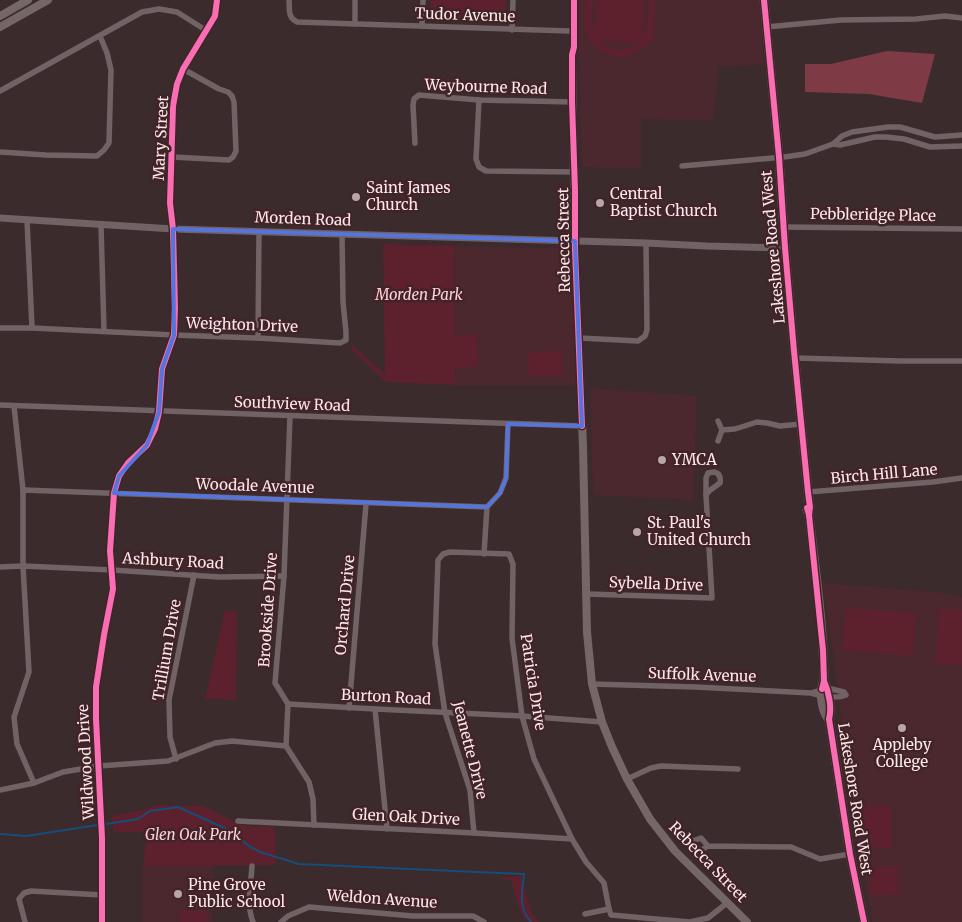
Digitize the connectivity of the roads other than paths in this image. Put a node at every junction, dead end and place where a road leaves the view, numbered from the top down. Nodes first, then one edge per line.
1 (28, 0) edge
2 (48, 0) edge
3 (217, 0) edge
4 (290, 0) edge
5 (356, 0) edge
6 (423, 0) edge
7 (513, 0) edge
8 (570, 0) edge
9 (574, 0) edge
10 (764, 0) edge
11 (0, 16) edge
12 (962, 18) edge
13 (355, 24) junction
14 (422, 26) junction
15 (0, 27) edge
16 (766, 27) junction
17 (207, 30) junction
18 (512, 30) junction
19 (569, 31) junction
20 (100, 36) junction
21 (572, 54) junction
22 (183, 69) junction
23 (0, 91) edge
24 (479, 100) junction
25 (572, 102) junction
26 (874, 128) junction
27 (916, 132) junction
28 (962, 135) edge
29 (875, 137) junction
30 (913, 141) junction
31 (415, 143) dead end
32 (833, 144) junction
33 (962, 146) edge
34 (0, 152) edge
35 (172, 157) junction
36 (779, 157) junction
37 (682, 166) dead end
38 (575, 172) junction
39 (0, 218) edge
40 (27, 220) junction
41 (101, 225) junction
42 (784, 227) junction
43 (173, 229) junction
44 (962, 229) edge
45 (259, 232) junction
46 (342, 234) junction
47 (575, 241) junction
48 (646, 243) junction
49 (785, 248) junction
50 (0, 328) edge
51 (32, 328) junction
52 (104, 331) junction
53 (174, 335) junction
54 (258, 338) junction
55 (580, 338) junction
56 (795, 358) junction
57 (962, 361) edge
58 (0, 405) edge
59 (14, 406) junction
60 (159, 412) junction
61 (290, 416) junction
62 (718, 420) dead end
63 (508, 424) junction
64 (801, 424) junction
65 (582, 426) junction
66 (722, 430) junction
67 (718, 441) dead end
68 (962, 478) edge
69 (23, 490) junction
70 (808, 492) junction
71 (114, 493) junction
72 (706, 496) dead end
73 (287, 500) junction
74 (366, 504) junction
75 (486, 507) junction
76 (484, 554) junction
77 (23, 566) junction
78 (0, 567) edge
79 (112, 570) junction
80 (194, 575) junction
81 (284, 576) junction
82 (587, 594) junction
83 (592, 684) junction
84 (825, 690) junction
85 (288, 704) junction
86 (349, 708) junction
87 (375, 709) junction
88 (446, 713) junction
89 (522, 716) junction
90 (602, 722) junction
91 (286, 746) junction
92 (176, 759) junction
93 (99, 766) junction
94 (738, 769) dead end
95 (627, 780) junction
96 (34, 783) junction
97 (0, 790) edge
98 (238, 821) dead end
99 (314, 825) junction
100 (387, 829) junction
101 (474, 833) junction
102 (572, 840) junction
103 (708, 846) dead end
104 (850, 854) junction
105 (252, 866) dead end
106 (102, 895) junction
107 (727, 903) junction
108 (608, 909) junction
109 (585, 914) dead end
110 (412, 919) edge
111 (25, 922) edge
112 (102, 922) edge
113 (253, 922) edge
114 (281, 922) edge
115 (484, 922) edge
116 (690, 922) edge
117 (747, 922) edge
118 (864, 922) edge

1 - 11 main road
2 - 15 main road
3 - 17 street, Mary Street
4 - 13 street, Tudor Avenue
5 - 13 street
6 - 14 street
7 - 18 street
8 - 19 main road, Rebecca Street
9 - 21 main road, Rebecca Street
10 - 16 main road, Lakeshore Road West
12 - 16 street
13 - 14 street, Tudor Avenue
14 - 18 street, Tudor Avenue
16 - 36 main road, Lakeshore Road West
17 - 20 street
17 - 22 street, Mary Street
18 - 19 street, Tudor Avenue
19 - 21 main road, Rebecca Street
20 - 23 street
20 - 34 street
21 - 25 main road, Rebecca Street
22 - 35 street, Mary Street
22 - 35 street
24 - 25 street, Weybourne Road
24 - 31 street, Weybourne Road
24 - 38 street
25 - 38 main road, Rebecca Street
26 - 27 street
26 - 29 street
26 - 32 street
27 - 28 street
27 - 30 street
29 - 30 street
29 - 32 street
30 - 33 street
32 - 36 street
35 - 43 street, Mary Street
36 - 37 street
36 - 42 main road, Lakeshore Road West
38 - 47 main road, Rebecca Street
39 - 40 street, Morden Road
40 - 41 street, Morden Road
40 - 51 street
41 - 43 street, Morden Road
41 - 52 street
42 - 44 street, Pebbleridge Place
42 - 49 main road, Lakeshore Road West
43 - 45 street, Morden Road
43 - 53 street, Wildwood Drive
45 - 46 street, Morden Road
45 - 54 street
46 - 47 street, Morden Road
46 - 54 street, Weighton Drive
47 - 48 street, Morden Road
47 - 55 main road, Rebecca Street
48 - 49 street, Morden Road
48 - 55 street
49 - 56 main road, Lakeshore Road West
50 - 51 street, Weighton Drive
51 - 52 street, Weighton Drive
52 - 53 street, Weighton Drive
53 - 54 street, Weighton Drive
53 - 60 street, Wildwood Drive
55 - 65 main road, Rebecca Street
56 - 57 street
56 - 64 main road, Lakeshore Road West
58 - 59 street, Southview Road
59 - 60 street, Southview Road
59 - 69 street
60 - 61 street, Southview Road
60 - 71 street, Wildwood Drive
61 - 63 street, Southview Road
61 - 73 street, Brookside Drive
62 - 66 street
63 - 65 street, Southview Road
63 - 75 street
64 - 66 street
64 - 70 main road, Lakeshore Road West
65 - 82 main road, Rebecca Street
66 - 67 street
68 - 70 street, Birch Hill Lane
69 - 71 street, Woodale Avenue
69 - 77 street
70 - 84 main road, Lakeshore Road West
71 - 73 street, Woodale Avenue
71 - 79 street, Wildwood Drive
72 - 82 street, Sybella Drive
73 - 74 street, Woodale Avenue
73 - 81 street, Brookside Drive
74 - 75 street, Woodale Avenue
74 - 86 street, Orchard Drive
75 - 76 street
76 - 88 street, Jeanette Drive
76 - 89 street, Patricia Drive
77 - 78 street, Ashbury Road
77 - 79 street, Ashbury Road
77 - 96 street
79 - 80 street, Ashbury Road
79 - 93 street, Wildwood Drive
80 - 81 street, Ashbury Road
80 - 92 street, Trillium Drive
81 - 85 street, Brookside Drive
82 - 83 main road, Rebecca Street
83 - 84 street, Suffolk Avenue
83 - 90 main road, Rebecca Street
84 - 104 main road, Lakeshore Road West
85 - 86 street, Burton Road
85 - 91 street
86 - 87 street, Burton Road
87 - 88 street, Burton Road
87 - 100 street
88 - 89 street, Burton Road
88 - 101 street, Jeanette Drive
89 - 90 street, Burton Road
89 - 102 street, Patricia Drive
90 - 95 main road, Rebecca Street
91 - 92 street
91 - 99 street
92 - 93 street
93 - 96 street
93 - 106 street, Wildwood Drive
94 - 95 street
95 - 107 main road, Rebecca Street
96 - 97 street
98 - 99 street, Glen Oak Drive
99 - 100 street, Glen Oak Drive
100 - 101 street, Glen Oak Drive
101 - 102 street, Glen Oak Drive
102 - 108 street, Patricia Drive
103 - 104 street
104 - 118 main road, Lakeshore Road West
105 - 113 street
106 - 111 street
106 - 112 street, Wildwood Drive
107 - 116 street
107 - 117 main road, Rebecca Street
108 - 109 street
108 - 116 street
110 - 114 street, Weldon Avenue
110 - 115 street, Weldon Avenue

